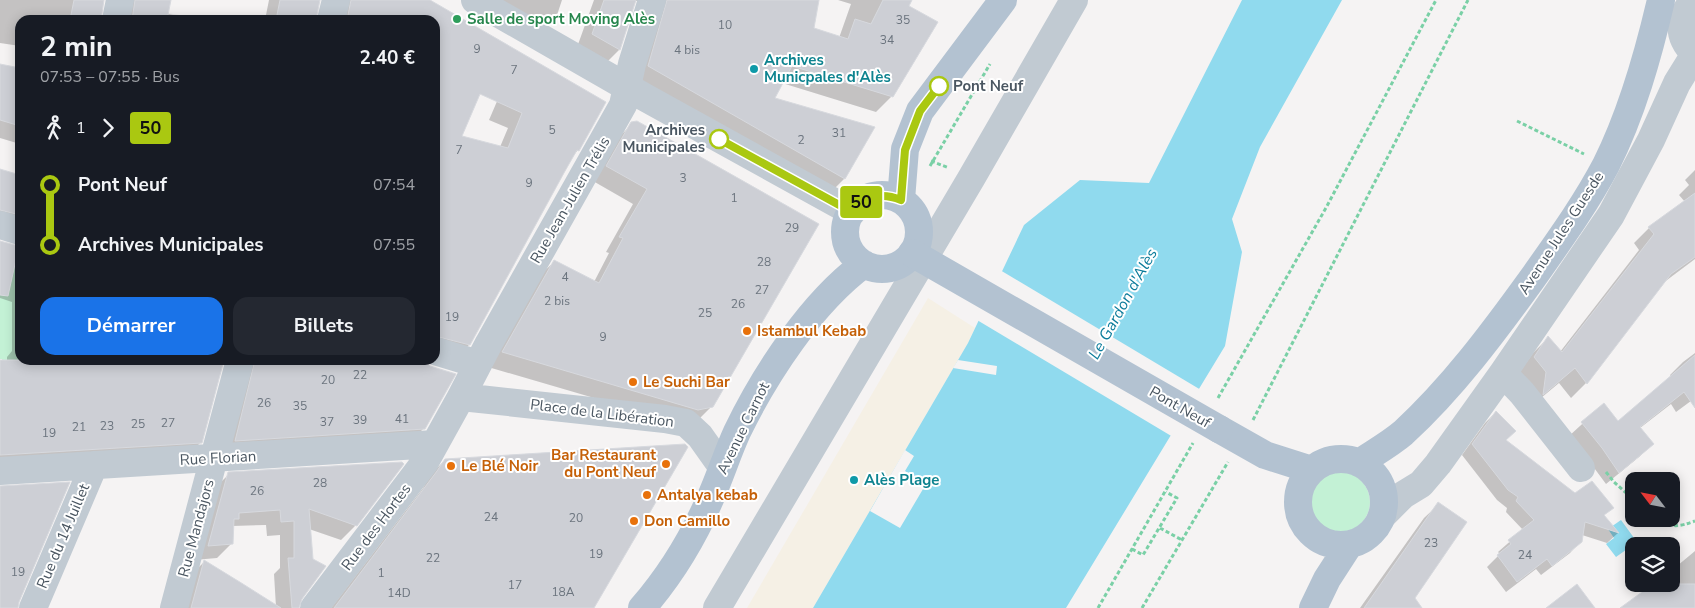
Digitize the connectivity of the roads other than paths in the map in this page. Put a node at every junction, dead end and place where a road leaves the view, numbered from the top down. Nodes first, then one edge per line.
1 (120, 0) edge
2 (336, 0) edge
3 (474, 0) edge
4 (652, 0) edge
5 (1003, 0) edge
6 (1074, 0) edge
7 (1661, 0) edge
8 (1695, 0) edge
9 (117, 15) edge
10 (332, 15) edge
11 (1695, 54) edge
12 (628, 86) junction
13 (901, 200) junction
14 (852, 212) junction
15 (0, 225) edge
16 (15, 230) edge
17 (912, 253) junction
18 (864, 264) junction
19 (440, 353) edge
20 (478, 364) junction
21 (239, 365) edge
22 (1503, 373) junction
23 (461, 397) junction
24 (435, 444) junction
25 (1266, 456) junction
26 (215, 458) junction
27 (94, 465) junction
28 (722, 467) junction
29 (1582, 468) dead end
30 (0, 470) edge
31 (1312, 470) junction
32 (1381, 489) junction
33 (1298, 493) junction
34 (1320, 541) junction
35 (1349, 545) junction
36 (1327, 580) junction
37 (33, 608) edge
38 (174, 608) edge
39 (314, 608) edge
40 (642, 608) edge
41 (718, 608) edge
42 (1313, 608) edge

1 - 9 street
2 - 10 street
3 - 12 street
4 - 12 street, Rue Jean-Julien Trélis
5 - 13 main road
6 - 41 street
7 - 32 main road, Avenue Jules Guesde
8 - 11 street
11 - 22 street
12 - 14 street
12 - 20 street, Rue Jean-Julien Trélis
13 - 14 main road
13 - 17 main road
14 - 18 main road
15 - 16 street
17 - 18 main road
17 - 25 main road, Pont Neuf, bridge
18 - 28 main road, Avenue Carnot
19 - 20 street
20 - 23 street, Rue Jean-Julien Trélis
21 - 26 street, Rue Mandajors
22 - 29 street
22 - 32 street
23 - 24 street, Rue des Hortes
23 - 28 street, Place de la Libération
24 - 26 street, Rue Florian
24 - 39 street, Rue des Hortes
25 - 31 main road, Pont Neuf
25 - 33 main road, Pont Neuf
26 - 27 street, Rue Florian
26 - 38 street, Rue Mandajors
27 - 30 street, Rue Florian
27 - 37 street, Rue du 14 Juillet
28 - 40 main road, Avenue Carnot
31 - 32 main road
31 - 33 main road
32 - 35 main road
33 - 34 main road
34 - 35 main road
34 - 36 main road
35 - 36 main road
36 - 42 main road

